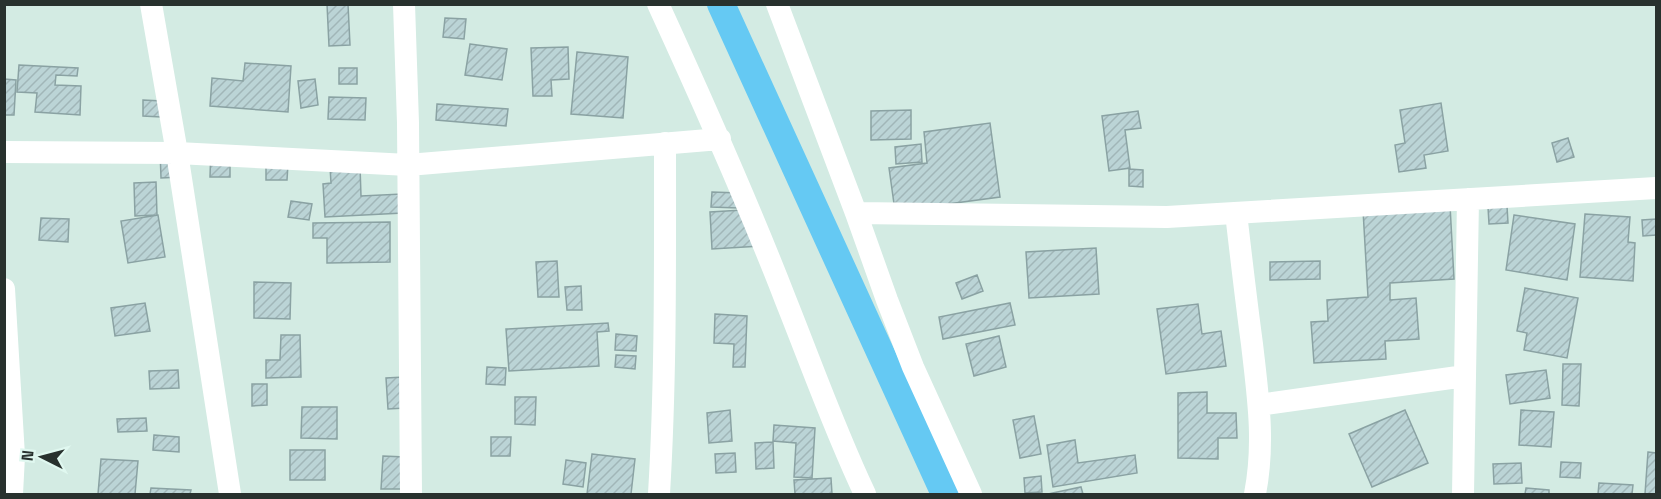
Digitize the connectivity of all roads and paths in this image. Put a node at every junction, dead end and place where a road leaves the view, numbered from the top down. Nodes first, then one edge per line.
1 (151, 4) edge
2 (404, 4) edge
3 (658, 4) edge
4 (777, 4) edge
5 (720, 139) junction
6 (665, 143) junction
7 (4, 152) edge
8 (177, 153) junction
9 (408, 165) junction
10 (1656, 188) edge
11 (1468, 199) junction
12 (856, 213) junction
13 (1236, 213) junction
14 (4, 288) edge
15 (1465, 376) junction
16 (1259, 405) junction
17 (12, 495) edge
18 (231, 495) edge
19 (411, 495) edge
20 (659, 495) edge
21 (865, 495) edge
22 (971, 495) edge
23 (1255, 495) edge
24 (1463, 495) edge

1 - 8 street
2 - 9 street
3 - 5 street
4 - 12 street
5 - 6 street
5 - 21 street
6 - 9 street
6 - 20 street
7 - 8 street
8 - 9 street
8 - 18 street
9 - 19 street
10 - 11 street
11 - 13 street
11 - 15 street
12 - 13 street
12 - 22 street
13 - 16 street
14 - 17 street
15 - 16 street
15 - 24 street
16 - 23 street

